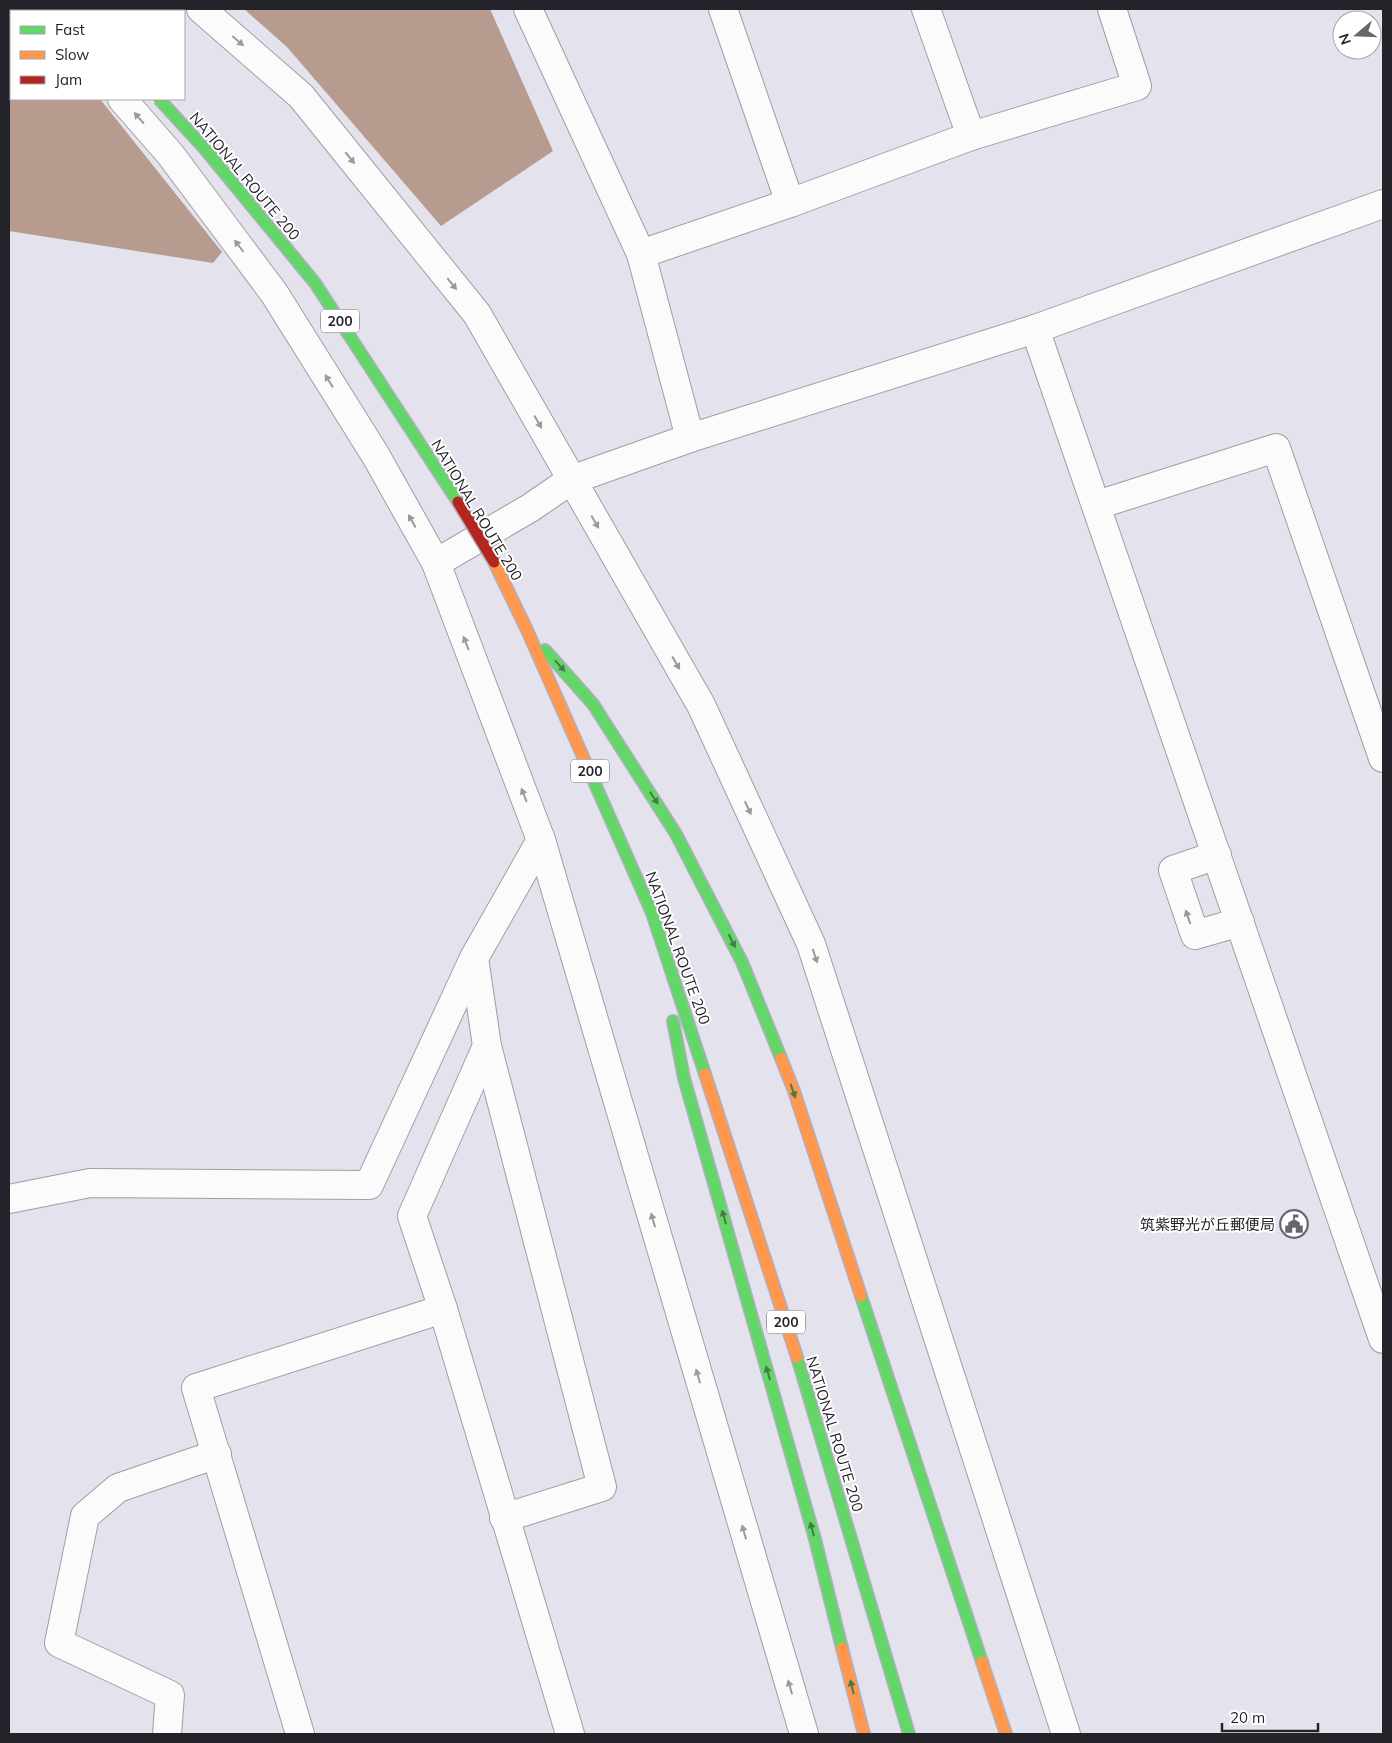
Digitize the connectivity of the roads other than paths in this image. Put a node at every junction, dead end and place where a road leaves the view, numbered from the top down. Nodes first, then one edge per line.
1 (202, 9) edge
2 (528, 9) edge
3 (723, 9) edge
4 (926, 9) edge
5 (1112, 9) edge
6 (123, 100) edge
7 (160, 100) edge
8 (970, 136) junction
9 (790, 203) junction
10 (1383, 204) edge
11 (641, 254) junction
12 (1035, 329) junction
13 (690, 438) junction
14 (571, 480) junction
15 (1097, 505) junction
16 (436, 563) junction
17 (527, 630) junction
18 (1383, 758) edge
19 (541, 840) junction
20 (1216, 855) junction
21 (652, 913) junction
22 (1240, 922) junction
23 (474, 958) junction
24 (488, 1046) junction
25 (9, 1200) edge
26 (1377, 1305) edge
27 (443, 1309) junction
28 (1383, 1339) edge
29 (217, 1454) junction
30 (504, 1518) junction
31 (167, 1734) edge
32 (300, 1734) edge
33 (570, 1734) edge
34 (804, 1734) edge
35 (864, 1734) edge
36 (910, 1734) edge
37 (1006, 1734) edge
38 (1066, 1734) edge

1 -> 14 street
2 - 11 street
3 - 9 street
4 - 8 street
5 - 8 street
16 -> 6 street
7 - 17 highway, NATIONAL ROUTE 200 / 200, bridge
8 - 9 street
9 - 11 street
10 - 12 street
11 - 13 street
12 - 13 street
12 - 15 street
13 - 14 street
14 - 16 street
14 -> 38 street
15 - 18 street
15 - 20 street
19 -> 16 street
17 - 21 highway, NATIONAL ROUTE 200 / 200
17 -> 37 highway
19 - 23 street
34 -> 19 street
20 - 22 street
22 -> 20 street
35 -> 21 highway
21 - 36 highway, NATIONAL ROUTE 200 / 200
22 - 26 street
23 - 24 street
23 - 25 street
24 - 27 street
24 - 30 street
26 - 28 street
27 - 29 street
27 - 30 street
29 - 31 street
29 - 32 street
30 - 33 street

